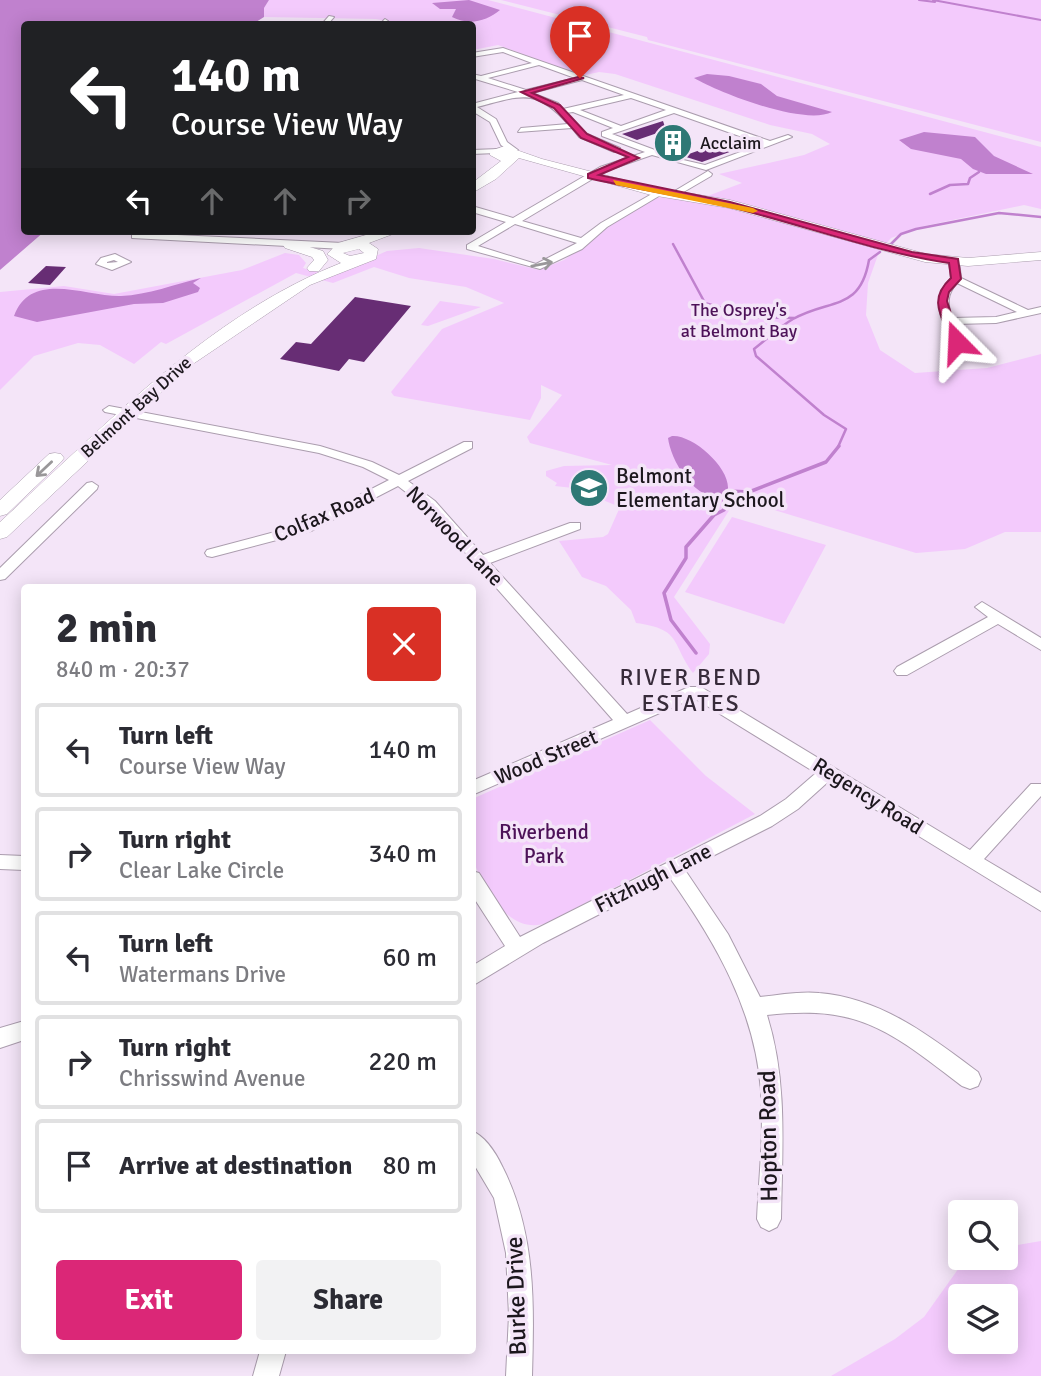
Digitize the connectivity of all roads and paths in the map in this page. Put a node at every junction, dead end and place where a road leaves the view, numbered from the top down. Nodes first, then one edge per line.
1 (331, 17) dead end
2 (328, 21) edge
3 (476, 54) edge
4 (539, 63) junction
5 (476, 77) edge
6 (583, 77) junction
7 (482, 78) junction
8 (525, 92) junction
9 (629, 96) junction
10 (476, 105) edge
11 (476, 109) edge
12 (576, 111) junction
13 (671, 111) junction
14 (562, 112) junction
15 (493, 121) junction
16 (476, 123) edge
17 (573, 126) junction
18 (619, 128) junction
19 (521, 130) dead end
20 (788, 137) dead end
21 (769, 144) junction
22 (477, 152) edge
23 (652, 152) junction
24 (505, 154) junction
25 (635, 158) junction
26 (534, 162) junction
27 (708, 174) dead end
28 (591, 176) junction
29 (476, 186) edge
30 (666, 194) junction
31 (476, 210) edge
32 (512, 221) junction
33 (136, 235) edge
34 (149, 235) edge
35 (229, 235) edge
36 (386, 235) edge
37 (386, 235) edge
38 (224, 241) junction
39 (582, 241) junction
40 (293, 245) junction
41 (122, 250) dead end
42 (349, 252) junction
43 (1041, 257) edge
44 (954, 261) junction
45 (314, 268) junction
46 (956, 279) junction
47 (1041, 310) edge
48 (1027, 313) junction
49 (949, 321) junction
50 (957, 342) dead end
51 (117, 412) junction
52 (468, 445) dead end
53 (401, 480) junction
54 (92, 486) dead end
55 (0, 510) edge
56 (575, 526) dead end
57 (0, 533) edge
58 (212, 553) dead end
59 (481, 561) junction
60 (0, 576) edge
61 (982, 607) dead end
62 (998, 618) junction
63 (1041, 645) edge
64 (902, 671) dead end
65 (695, 691) joint
66 (625, 723) junction
67 (829, 771) junction
68 (476, 787) edge
69 (1037, 789) dead end
70 (972, 860) junction
71 (0, 862) edge
72 (21, 863) edge
73 (673, 868) junction
74 (476, 884) edge
75 (1041, 903) edge
76 (516, 947) junction
77 (476, 973) edge
78 (754, 1007) junction
79 (21, 1032) edge
80 (0, 1038) edge
81 (970, 1079) dead end
82 (476, 1148) edge
83 (769, 1219) dead end
84 (272, 1354) edge
85 (266, 1376) edge
86 (519, 1376) edge

1 - 2 street
3 - 4 street
4 - 6 street
4 - 7 street
5 - 7 street
6 - 8 street
6 - 9 street
7 - 8 street
8 - 10 street
8 - 14 street
9 - 12 street
9 - 13 street
11 - 15 street
12 - 14 street
12 - 18 street
13 - 18 street
13 - 21 street
14 - 17 street
15 - 16 street
15 - 24 street
17 - 19 street
17 - 25 street
18 - 23 street
20 - 21 street
21 - 23 street
22 - 24 street
23 - 25 street
24 - 26 street
24 - 26 street
24 - 29 street
25 - 28 street
26 - 28 street
27 - 30 street
28 - 30 street
28 - 32 street
30 - 39 street
30 - 44 street
31 - 32 street
32 - 39 street
32 -> 39 street
33 - 41 street
34 - 38 street
35 - 38 street
36 - 42 street, Belmont Bay Drive
37 - 42 street, Belmont Bay Drive
38 - 40 street
40 - 42 street
40 - 45 street
42 - 45 street, Belmont Bay Drive
42 - 51 street, Belmont Bay Drive
43 - 44 street
44 - 46 street
45 - 51 street, Belmont Bay Drive
46 - 48 street
46 - 49 street
47 - 48 street
48 - 49 street
49 - 50 street
51 - 53 street, Norwood Lane
51 -> 55 street, Belmont Bay Drive
51 - 57 street, Belmont Bay Drive
52 - 53 street, Colfax Road
53 - 58 street, Colfax Road
53 - 59 street, Norwood Lane
54 - 60 street
56 - 59 street
59 - 66 street, Norwood Lane
61 - 62 street
62 - 63 street
62 - 64 street
65 - 66 street, Wood Street
65 - 67 street, Regency Road
66 - 68 street, Wood Street
67 - 70 street, Regency Road
67 - 73 street, Fitzhugh Lane
69 - 70 street
70 - 75 street, Regency Road
71 - 72 street
73 - 76 street, Fitzhugh Lane
73 - 78 street, Hopton Road
74 - 76 street
76 - 77 street, Fitzhugh Lane
78 - 81 street
78 - 83 street, Hopton Road
79 - 80 street
82 - 86 street, Burke Drive
84 - 85 street

